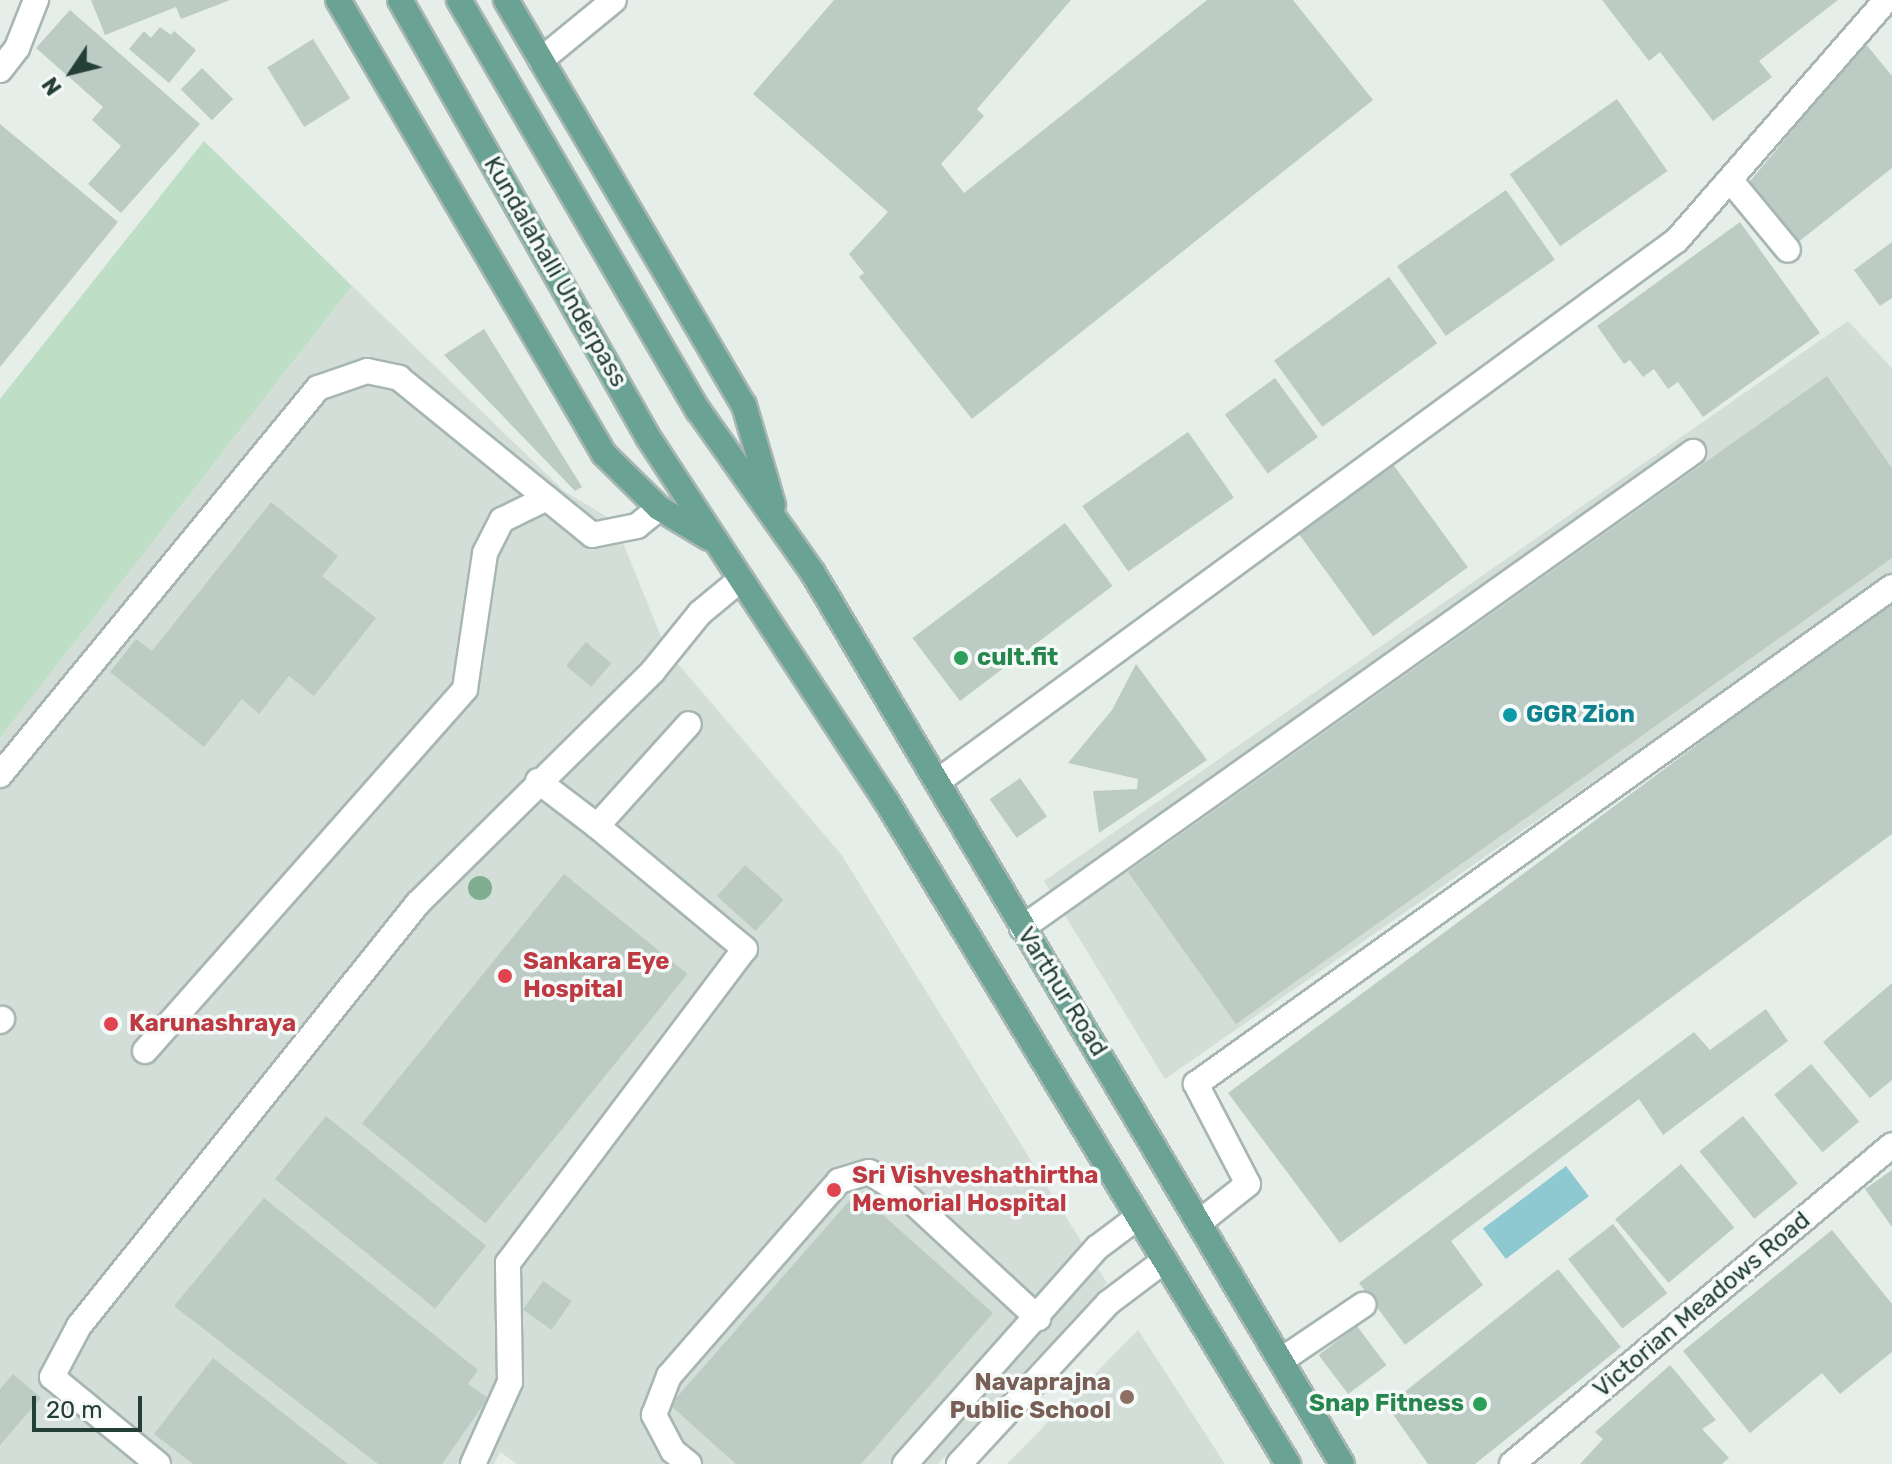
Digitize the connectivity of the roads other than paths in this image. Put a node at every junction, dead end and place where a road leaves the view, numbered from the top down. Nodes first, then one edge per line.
1 (36, 0) edge
2 (338, 0) edge
3 (400, 0) edge
4 (459, 0) edge
5 (506, 0) edge
6 (614, 0) edge
7 (1886, 0) edge
8 (541, 60) junction
9 (0, 70) edge
10 (1731, 181) junction
11 (1788, 250) dead end
12 (1693, 452) dead end
13 (547, 498) junction
14 (659, 508) junction
15 (778, 523) junction
16 (715, 541) junction
17 (741, 579) junction
18 (1892, 587) edge
19 (689, 724) dead end
20 (0, 775) edge
21 (538, 781) junction
22 (937, 782) junction
23 (597, 826) junction
24 (1022, 928) junction
25 (145, 1051) dead end
26 (1892, 1145) edge
27 (1138, 1217) junction
28 (1200, 1222) junction
29 (1165, 1260) junction
30 (1363, 1305) dead end
31 (1038, 1318) junction
32 (1283, 1359) junction
33 (158, 1464) edge
34 (473, 1464) edge
35 (689, 1464) edge
36 (905, 1464) edge
37 (959, 1464) edge
38 (1288, 1464) edge
39 (1342, 1464) edge
40 (1512, 1464) edge

1 - 9 street
2 - 14 main road
3 - 16 main road, Kundalahalli Underpass
4 - 15 main road
5 - 8 main road
6 - 8 street
7 - 10 street
8 - 15 main road
10 - 11 street
10 - 22 street
12 - 24 street
13 - 14 street
13 - 20 street
13 - 25 street
14 - 16 main road
15 - 22 main road, Varthur Road
16 - 17 main road
17 - 21 street
17 - 27 main road
18 - 28 street
19 - 23 street
21 - 23 street
21 - 33 street
22 - 24 main road, Varthur Road
23 - 34 street
24 - 28 main road, Varthur Road
26 - 40 street, Victorian Meadows Road
27 - 29 main road
27 - 31 street
28 - 32 main road, Varthur Road
29 - 37 street
29 - 38 main road
30 - 32 street
31 - 35 street
31 - 36 street
32 - 39 main road, Varthur Road

